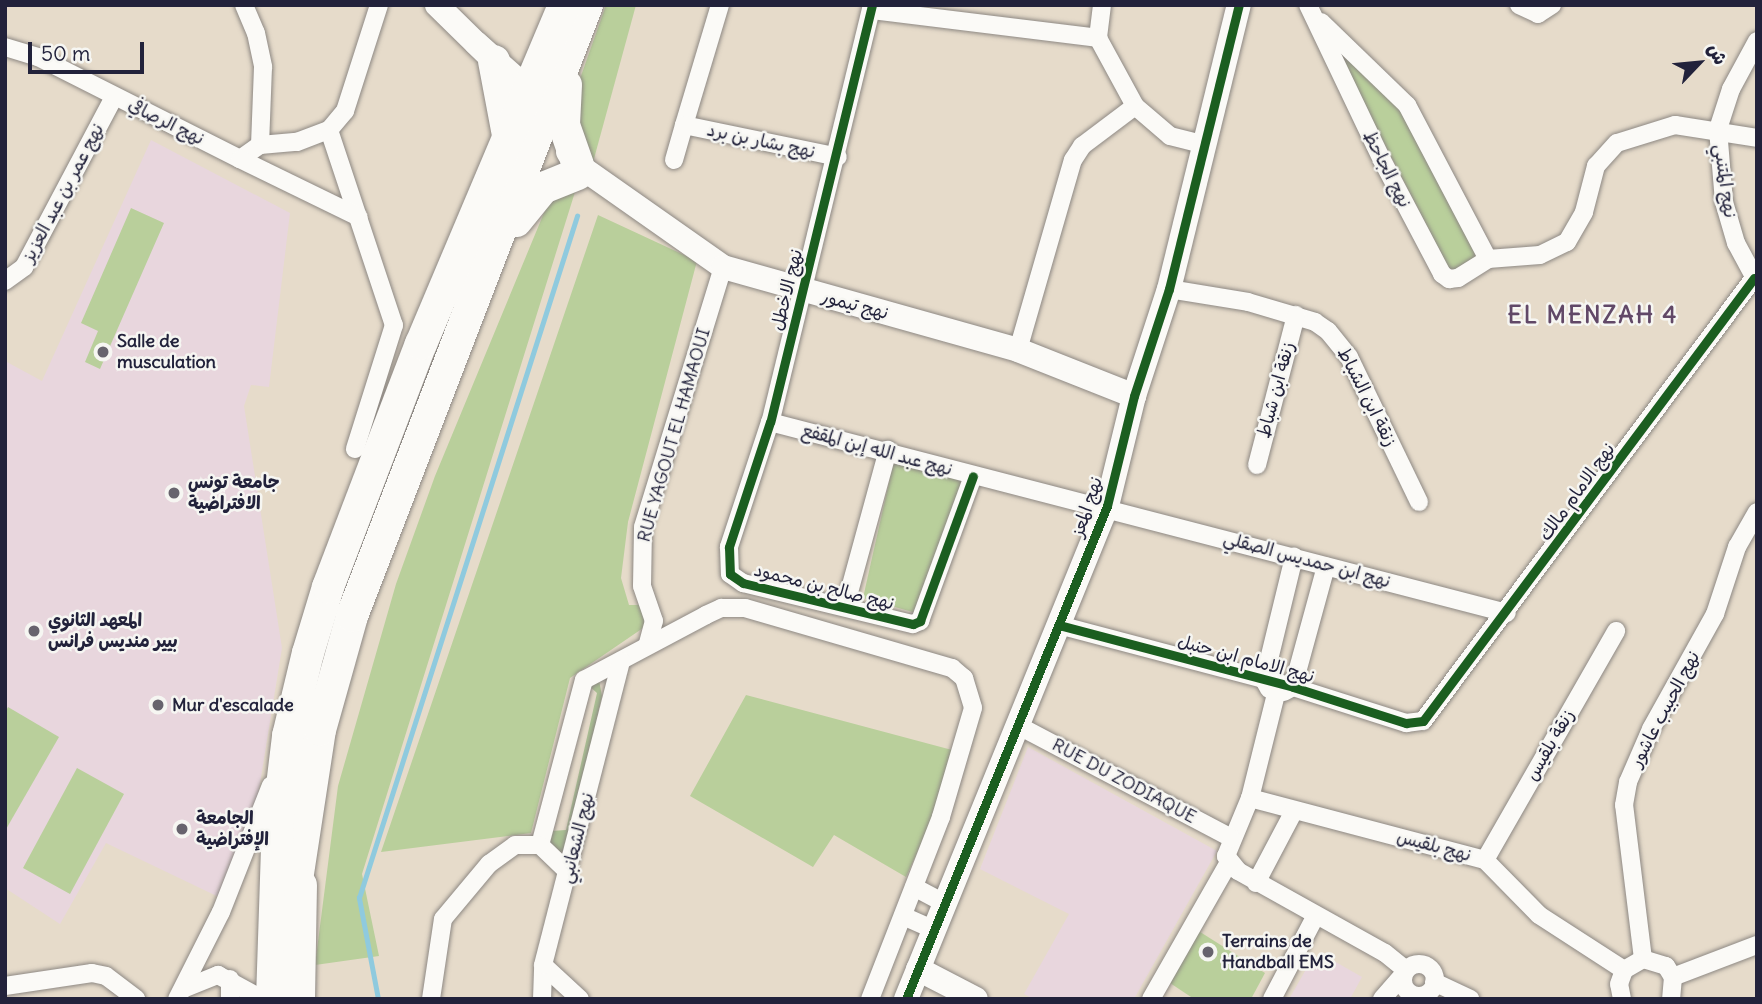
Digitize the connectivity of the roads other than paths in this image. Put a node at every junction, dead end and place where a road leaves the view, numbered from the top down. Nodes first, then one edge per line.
1 (244, 5) edge
2 (379, 5) edge
3 (437, 5) edge
4 (587, 5) edge
5 (720, 5) edge
6 (1102, 5) edge
7 (1240, 5) edge
8 (1519, 5) edge
9 (1552, 5) edge
10 (872, 7) edge
11 (1310, 10) edge
12 (565, 21) edge
13 (1098, 38) junction
14 (1757, 41) edge
15 (5, 47) edge
16 (489, 54) junction
17 (114, 97) junction
18 (1136, 106) junction
19 (527, 119) junction
20 (684, 125) junction
21 (1718, 129) junction
22 (329, 130) junction
23 (1757, 138) edge
24 (260, 145) junction
25 (1205, 145) junction
26 (838, 157) junction
27 (240, 159) junction
28 (674, 160) dead end
29 (584, 172) junction
30 (359, 217) junction
31 (1488, 259) junction
32 (491, 260) junction
33 (723, 267) junction
34 (1755, 280) edge
35 (5, 281) edge
36 (1169, 289) junction
37 (803, 291) junction
38 (1296, 316) junction
39 (466, 322) junction
40 (1018, 350) junction
41 (1134, 396) junction
42 (770, 422) junction
43 (355, 449) dead end
44 (888, 450) junction
45 (1257, 465) dead end
46 (973, 476) junction
47 (1419, 502) dead end
48 (1107, 506) junction
49 (1757, 512) edge
50 (1294, 557) junction
51 (1326, 566) junction
52 (735, 579) joint
53 (845, 607) junction
54 (1507, 613) junction
55 (1059, 625) junction
56 (1616, 631) dead end
57 (648, 643) junction
58 (621, 661) junction
59 (1264, 680) junction
60 (1293, 687) junction
61 (1275, 698) junction
62 (1423, 721) joint
63 (1017, 725) junction
64 (288, 736) junction
65 (1250, 798) junction
66 (1294, 811) junction
67 (291, 816) junction
68 (1231, 838) junction
69 (540, 845) junction
70 (1485, 860) junction
71 (1229, 862) junction
72 (568, 872) junction
73 (1256, 883) junction
74 (914, 887) junction
75 (944, 903) junction
76 (903, 916) junction
77 (1315, 917) junction
78 (934, 930) junction
79 (1757, 945) edge
80 (1643, 959) junction
81 (543, 965) junction
82 (918, 970) junction
83 (1625, 970) junction
84 (1405, 972) junction
85 (1673, 977) junction
86 (230, 979) junction
87 (5, 986) edge
88 (1431, 991) edge
89 (180, 994) edge
90 (136, 999) edge
91 (230, 999) edge
92 (262, 999) edge
93 (271, 999) edge
94 (290, 999) edge
95 (299, 999) edge
96 (431, 999) edge
97 (542, 999) edge
98 (580, 999) edge
99 (870, 999) edge
100 (906, 999) edge
101 (976, 999) edge
102 (1150, 999) edge
103 (1272, 999) edge
104 (1382, 999) edge
105 (1470, 999) edge
106 (1622, 999) edge
107 (1671, 999) edge

1 - 24 street
2 - 22 street
3 - 16 street, نهج تيمور
4 - 12 highway
5 - 20 street, نهج بشار بن برد
6 - 13 street
7 - 25 street, نهج المعز
8 - 9 street
10 - 13 street
10 - 26 street, نهج الاخطل
11 - 31 street, نهج الجاحظ
11 - 31 street, نهج الجاحظ
12 - 16 highway
12 - 19 highway
12 - 29 highway
13 - 18 street
14 - 21 street, نهج المتنبي
15 - 17 street, نهج الرصافي
16 - 19 street, نهج تيمور
16 - 19 highway
17 - 27 street, نهج الرصافي
17 - 35 street, نهج عمر بن عبد العزيز
18 - 25 street
18 - 40 street
19 - 29 street, نهج تيمور
19 - 32 highway
19 - 39 highway
19 - 64 highway
20 - 26 street, نهج بشار بن برد
20 - 28 street
21 - 23 street, نهج الجاحظ
21 - 31 street, نهج الجاحظ
21 - 34 street, نهج المتنبي
22 - 24 street
22 - 30 street
24 - 27 street
25 - 36 street, نهج المعز
26 - 37 street, نهج الاخطل
27 - 30 street, نهج الرصافي
29 - 32 highway
29 - 33 street, نهج تيمور
30 - 43 street
32 - 39 highway
33 - 37 street, نهج تيمور
33 - 57 street, RUE YAGOUT EL HAMAOUI
34 - 54 street, نهج الامام مالك
36 - 38 street, زنقة ابن الشباط
36 - 41 street, نهج المعز
37 - 40 street, نهج تيمور
37 - 42 street, نهج الاخطل
38 - 45 street, زنقة ابن شباط
38 - 47 street, زنقة ابن الشباط
39 - 67 highway
40 - 41 street, نهج تيمور
41 - 48 street, نهج المعز
42 - 44 street, نهج عبد الله إبن المقفع
42 - 52 street, نهج الاخطل
44 - 46 street, نهج عبد الله إبن المقفع
44 - 53 street
46 - 48 street, نهج عبد الله إبن المقفع
46 - 53 street, نهج صالح بن محمود
48 - 50 street, نهج ابن حمديس الصقلي
48 - 55 street, نهج المعز
49 - 80 street, نهج الحبيب عاشور
50 - 51 street, نهج ابن حمديس الصقلي
50 - 59 street
51 - 54 street, نهج ابن حمديس الصقلي
51 - 60 street
52 - 53 street, نهج صالح بن محمود
54 - 62 street, نهج الامام مالك
55 - 59 street, نهج الامام ابن حنبل
55 - 63 street, نهج المعز
56 - 70 street, زنقة بلقيس
57 - 58 street
57 - 74 street
58 - 69 street
58 - 72 street, نهج الشعانبي
59 - 60 street, نهج الامام ابن حنبل
59 - 61 street
60 - 61 street
60 - 62 street, نهج الامام ابن حنبل
61 - 65 street
63 - 68 street, RUE DU ZODIAQUE
63 - 75 street, نهج المعز
64 - 67 highway
64 - 89 street
65 - 66 street, نهج بلقيس
65 - 68 street
66 - 70 street, نهج بلقيس
66 - 73 street
67 - 92 highway
67 - 93 highway
67 - 94 highway
67 - 95 highway
68 - 71 street
69 - 72 street
69 - 96 street
70 - 83 street, نهج بلقيس
71 - 73 street
71 - 102 street
72 - 81 street, نهج الشعانبي
73 - 77 street
74 - 75 street
74 - 76 street
75 - 78 street, نهج المعز
76 - 78 street
76 - 99 street
77 - 84 street
77 - 103 street
78 - 82 street, نهج المعز
79 - 85 street
80 - 83 street
80 - 85 street
81 - 97 street, نهج الشعانبي
81 - 98 street
82 - 100 street, نهج المعز
82 - 101 street
83 - 106 street
84 - 88 street
84 - 88 street
84 - 104 street
85 - 107 street
86 - 89 street
86 - 91 street
86 - 92 street
87 - 90 street
88 - 105 street

